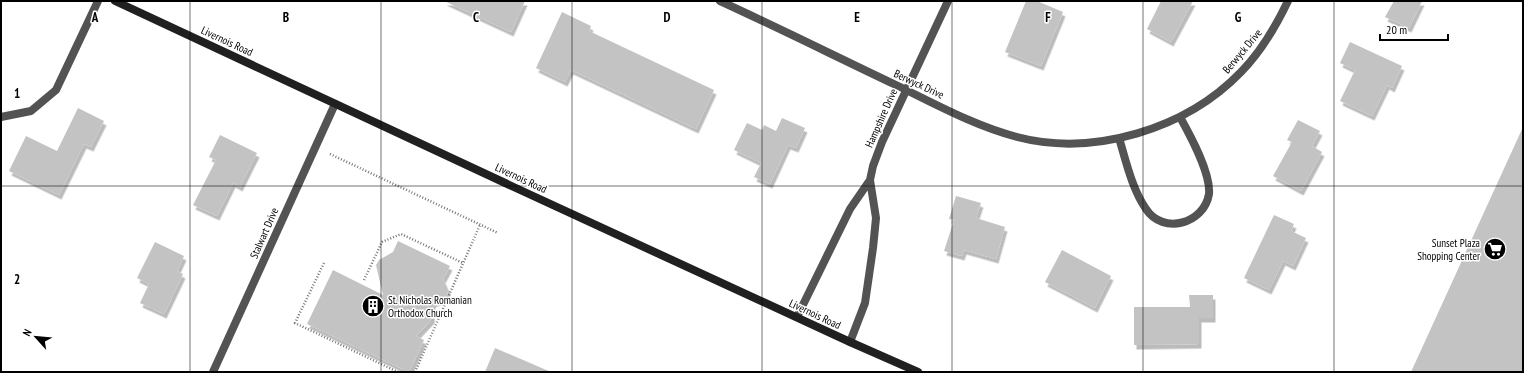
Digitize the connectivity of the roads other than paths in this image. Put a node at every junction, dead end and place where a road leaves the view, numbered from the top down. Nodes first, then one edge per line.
1 (98, 1) edge
2 (115, 1) edge
3 (720, 1) edge
4 (948, 1) edge
5 (1288, 1) edge
6 (905, 90) junction
7 (335, 104) junction
8 (1, 117) edge
9 (1180, 117) junction
10 (1119, 138) junction
11 (870, 180) junction
12 (797, 317) junction
13 (850, 342) junction
14 (213, 372) edge
15 (918, 372) edge

1 - 8 street
2 - 7 main road, Livernois Road
3 - 6 street, Berwyck Drive
4 - 6 street, Hampshire Drive
5 - 9 street, Berwyck Drive
6 - 10 street, Berwyck Drive
6 - 11 street, Hampshire Drive
7 - 12 main road, Livernois Road
7 - 14 street, Stalwart Drive
9 - 10 street, Berwyck Drive
9 - 10 street
11 - 12 street, Hampshire Drive
11 - 13 street, Hampshire Drive
12 - 13 main road, Livernois Road
13 - 15 main road, Livernois Road

